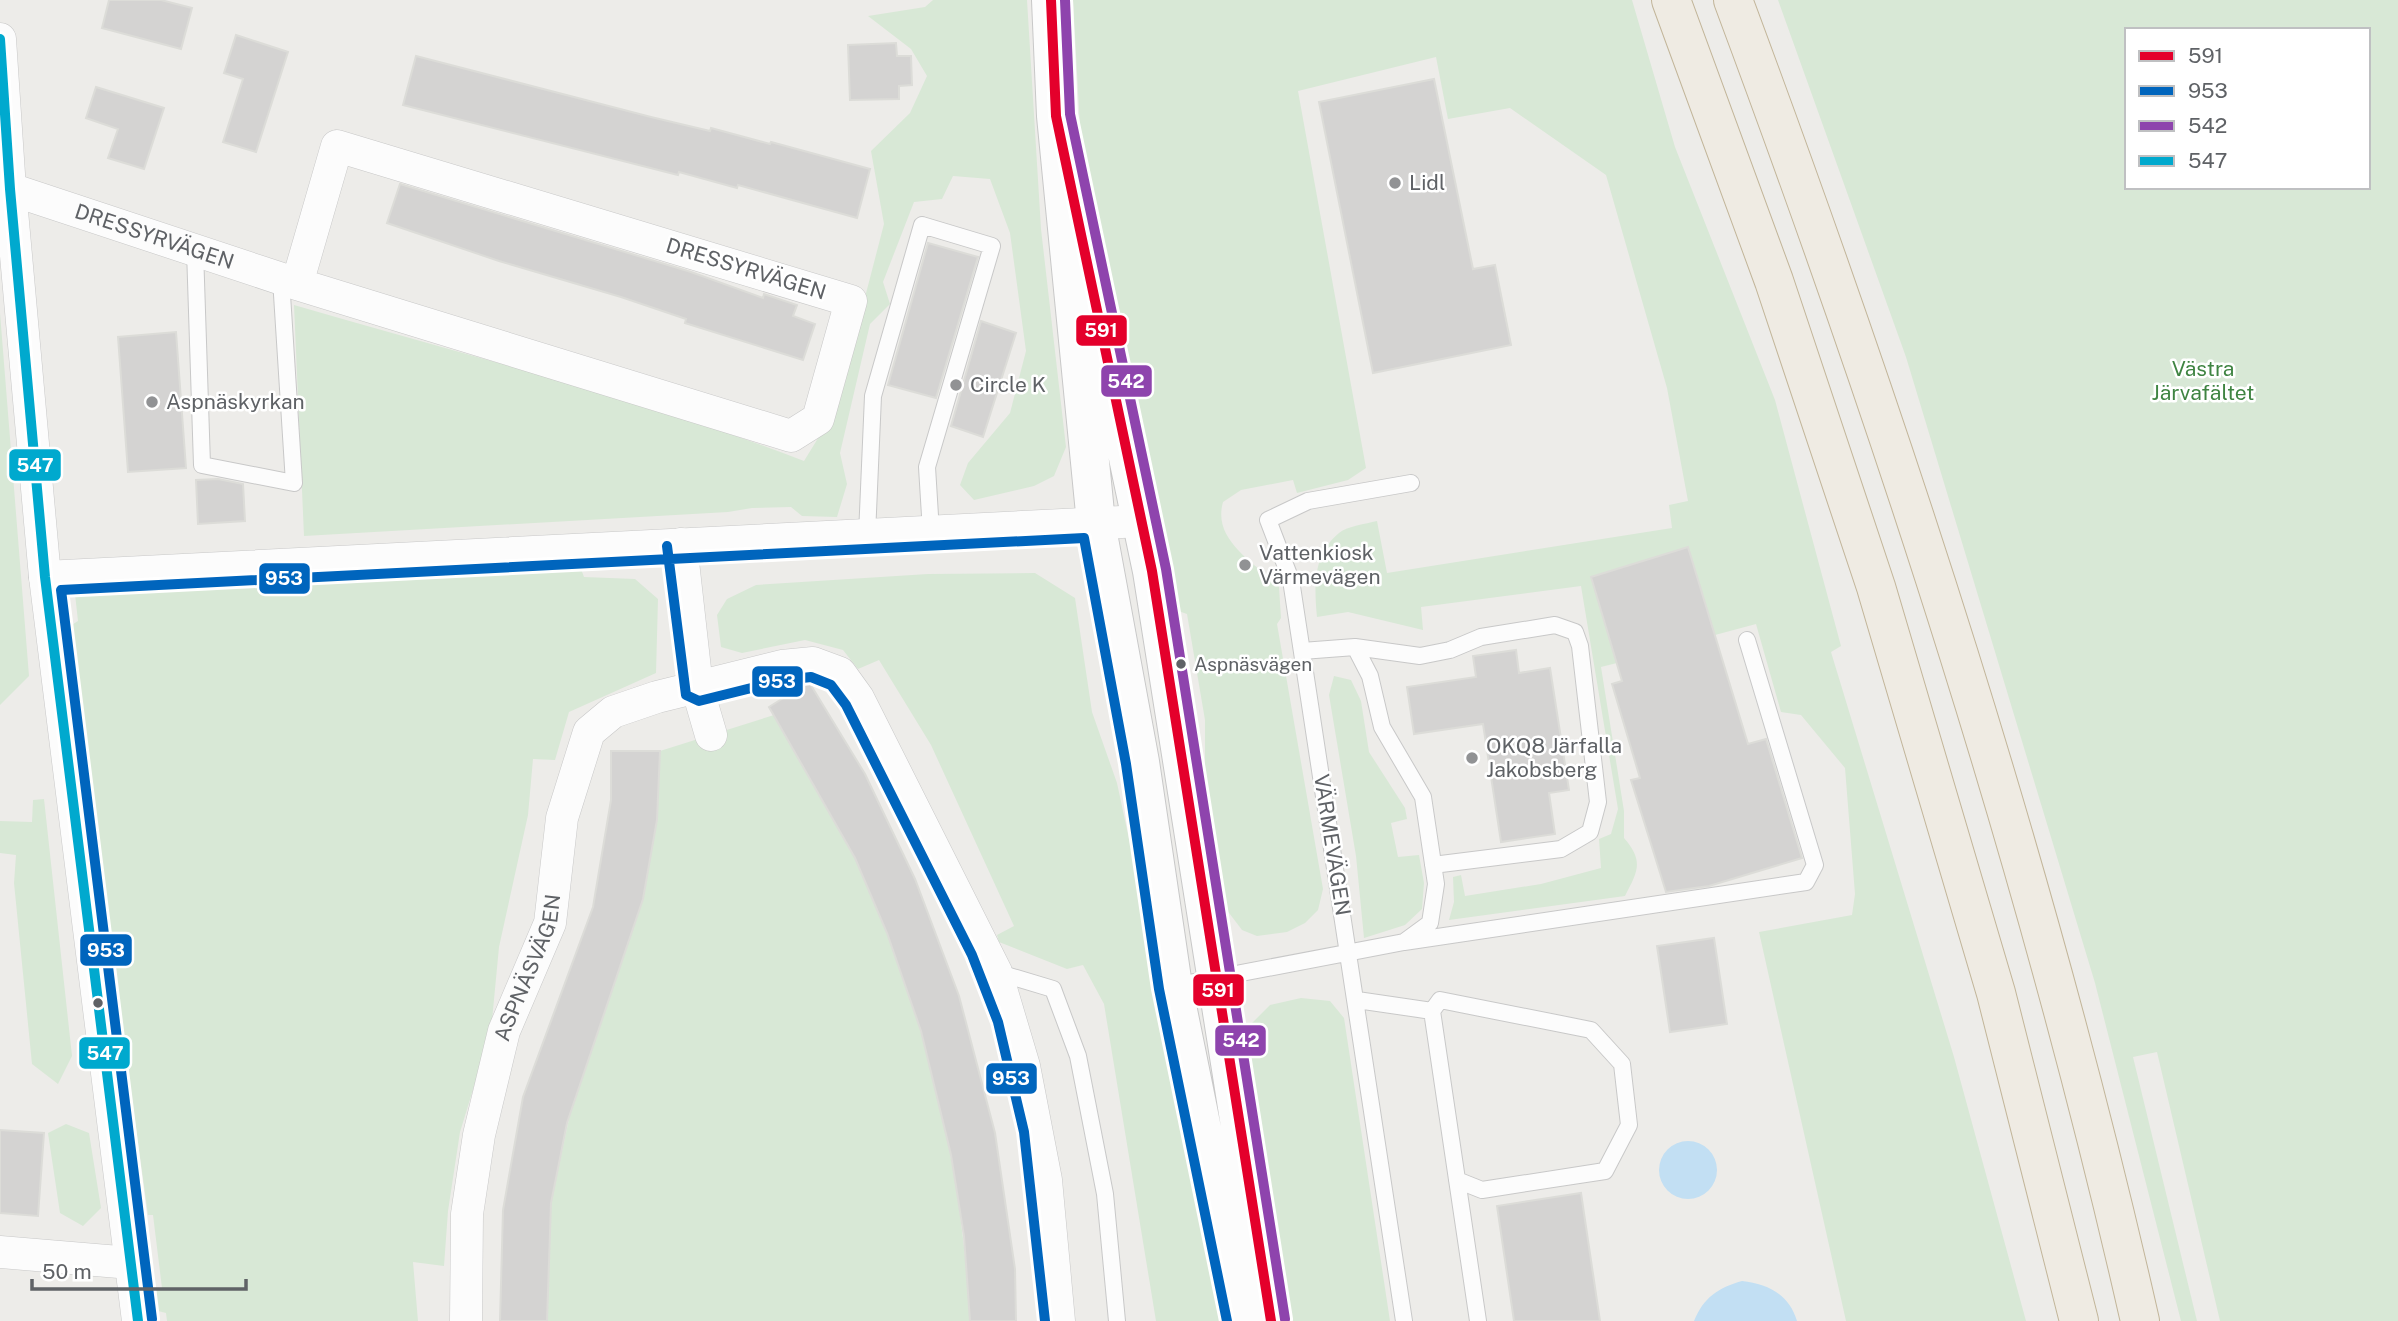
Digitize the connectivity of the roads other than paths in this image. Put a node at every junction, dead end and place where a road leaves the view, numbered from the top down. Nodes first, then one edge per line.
1 (1051, 0) edge
2 (1671, 0) edge
3 (1733, 0) edge
4 (0, 39) edge
5 (1056, 116) junction
6 (10, 189) junction
7 (195, 250) junction
8 (289, 282) junction
9 (1411, 483) dead end
10 (1141, 521) junction
11 (1096, 523) junction
12 (932, 531) junction
13 (867, 535) junction
14 (681, 544) junction
15 (45, 577) junction
16 (1747, 640) dead end
17 (1355, 648) junction
18 (1302, 651) junction
19 (697, 687) junction
20 (711, 735) dead end
21 (1433, 865) junction
22 (1404, 942) junction
23 (1349, 952) junction
24 (996, 972) junction
25 (1216, 978) junction
26 (1173, 986) junction
27 (1357, 1000) junction
28 (1432, 1011) junction
29 (1457, 1180) junction
30 (0, 1252) edge
31 (131, 1263) junction
32 (138, 1321) edge
33 (466, 1321) edge
34 (1059, 1321) edge
35 (1117, 1321) edge
36 (1241, 1321) edge
37 (1270, 1321) edge
38 (1404, 1321) edge
39 (1478, 1321) edge
40 (2079, 1321) edge
41 (2140, 1321) edge

1 - 5 street
2 - 40 highway
3 - 41 highway
4 - 6 street
5 - 10 street
5 - 11 street
6 - 7 street, DRESSYRVÄGEN
6 - 15 street
7 - 8 street, DRESSYRVÄGEN
7 - 8 lane
8 - 8 street, DRESSYRVÄGEN
9 - 18 lane, VÄRMEVÄGEN
10 - 11 street
10 - 25 street
11 - 12 street
11 - 26 street
12 - 13 street
12 - 13 lane
13 - 14 street
14 - 15 street
14 - 19 street
15 - 31 street
16 - 22 lane
17 - 18 lane
17 - 21 lane
17 - 21 lane
18 - 23 lane, VÄRMEVÄGEN
19 - 20 street
19 - 24 street, ASPNÄSVÄGEN
19 - 33 street, ASPNÄSVÄGEN
21 - 22 lane
22 - 23 lane
23 - 25 lane
23 - 27 lane, VÄRMEVÄGEN
24 - 34 street, ASPNÄSVÄGEN
24 - 35 lane
25 - 26 lane
25 - 37 street
26 - 36 street
27 - 28 lane
27 - 38 lane, VÄRMEVÄGEN
28 - 29 lane
28 - 29 lane
29 - 39 lane
30 - 31 street
31 - 32 street

